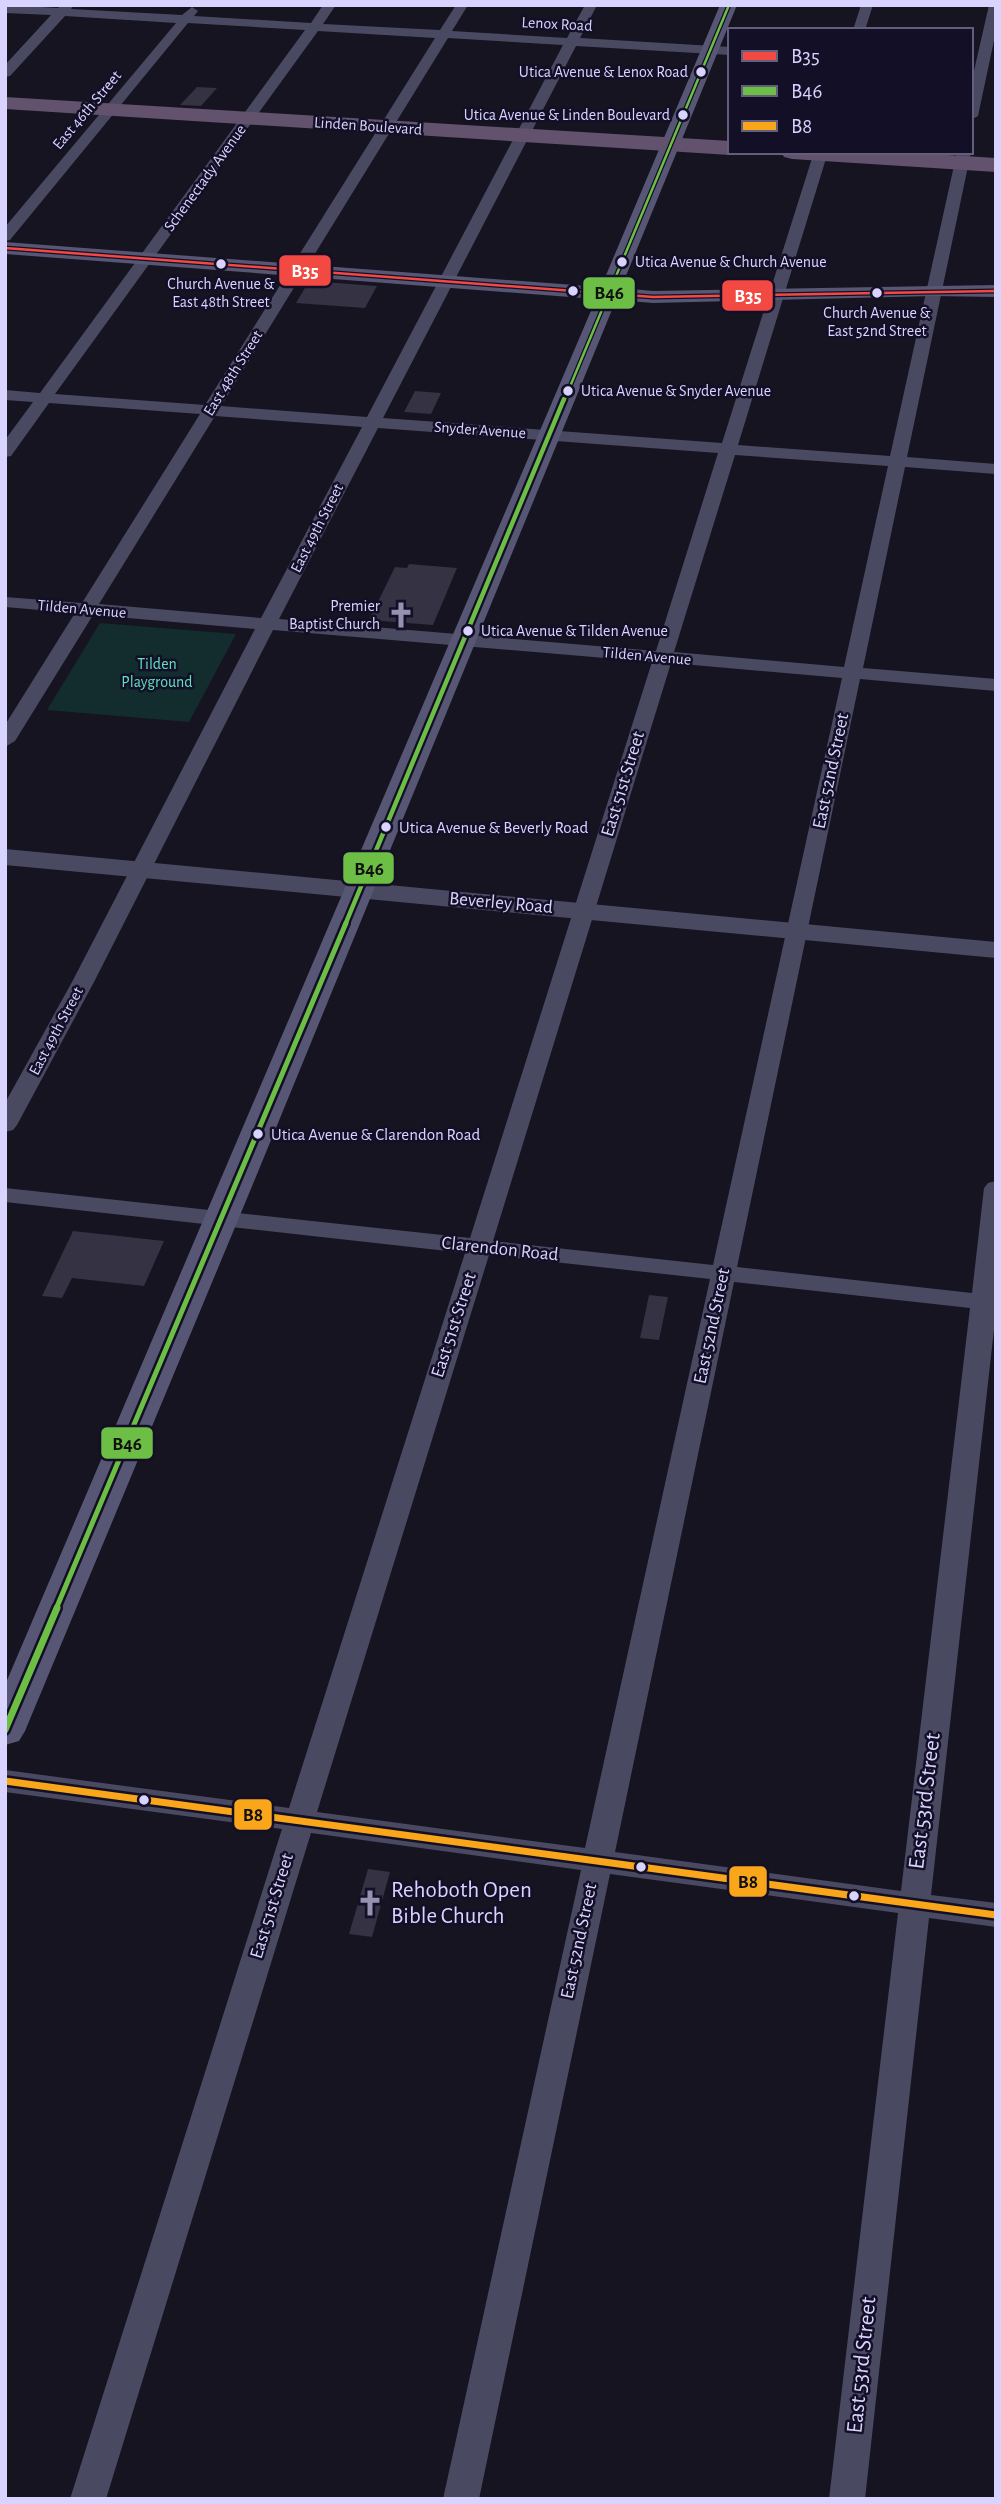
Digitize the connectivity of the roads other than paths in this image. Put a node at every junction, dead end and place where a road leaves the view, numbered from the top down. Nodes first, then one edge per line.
1 (196, 5) edge
2 (330, 5) edge
3 (462, 5) edge
4 (591, 5) edge
5 (729, 5) edge
6 (867, 5) edge
7 (995, 5) edge
8 (5, 9) edge
9 (65, 9) edge
10 (184, 20) junction
11 (313, 27) junction
12 (860, 28) edge
13 (444, 34) junction
14 (571, 42) junction
15 (709, 50) junction
16 (728, 51) edge
17 (983, 66) edge
18 (5, 73) edge
19 (5, 103) edge
20 (973, 108) edge
21 (110, 110) junction
22 (248, 118) junction
23 (387, 127) junction
24 (523, 135) junction
25 (670, 144) junction
26 (728, 148) edge
27 (821, 154) edge
28 (856, 154) edge
29 (962, 157) edge
30 (996, 165) edge
31 (5, 237) edge
32 (5, 248) edge
33 (146, 259) junction
34 (298, 270) junction
35 (445, 281) junction
36 (933, 290) junction
37 (996, 291) edge
38 (607, 294) junction
39 (776, 294) junction
40 (5, 395) edge
41 (45, 398) junction
42 (210, 410) junction
43 (371, 422) junction
44 (549, 436) junction
45 (727, 449) junction
46 (5, 452) edge
47 (898, 462) junction
48 (996, 469) edge
49 (5, 602) edge
50 (88, 609) junction
51 (267, 624) junction
52 (464, 640) junction
53 (663, 657) junction
54 (853, 673) junction
55 (996, 685) edge
56 (5, 741) edge
57 (5, 857) edge
58 (138, 870) junction
59 (358, 891) junction
60 (584, 910) junction
61 (797, 930) junction
62 (996, 950) edge
63 (5, 1125) edge
64 (996, 1188) edge
65 (5, 1195) edge
66 (222, 1219) junction
67 (479, 1247) junction
68 (723, 1274) junction
69 (989, 1303) edge
70 (5, 1731) edge
71 (5, 1781) edge
72 (298, 1821) junction
73 (596, 1861) junction
74 (913, 1904) junction
75 (996, 1915) edge
76 (88, 2499) edge
77 (461, 2499) edge
78 (847, 2499) edge

1 - 10 street, East 46th Street
2 - 11 street, Schenectady Avenue
3 - 13 street, East 48th Street
4 - 14 street, East 49th Street
5 - 15 main road
6 - 12 street
7 - 17 street
8 - 9 street, Lenox Road
9 - 10 street, Lenox Road
9 - 18 street
10 - 11 street, Lenox Road
10 - 21 street, East 46th Street
11 - 13 street, Lenox Road
11 - 22 street, Schenectady Avenue
13 - 14 street, Lenox Road
13 - 23 street, East 48th Street
14 - 15 street, Lenox Road
14 - 24 street, East 49th Street
15 - 16 street, Lenox Road
15 - 25 main road
17 - 20 street
19 - 21 highway, Linden Boulevard
21 - 22 highway, Linden Boulevard
21 - 31 street, East 46th Street
22 - 23 highway, Linden Boulevard
22 - 33 street, Schenectady Avenue
23 - 24 highway, Linden Boulevard
23 - 34 street, East 48th Street
24 - 25 highway, Linden Boulevard
24 - 35 street, East 49th Street
25 - 26 highway, Linden Boulevard
25 - 38 main road
27 - 39 street, East 51st Street
28 - 29 highway
29 - 30 highway
29 - 36 street, East 52nd Street
32 - 33 main road
33 - 34 main road
33 - 41 street, Schenectady Avenue
34 - 35 main road
34 - 42 street, East 48th Street
35 - 38 main road
35 - 43 street, East 49th Street
36 - 37 main road
36 - 39 main road
36 - 47 street, East 52nd Street
38 - 39 main road
38 - 44 main road
39 - 45 street, East 51st Street
40 - 41 street, Snyder Avenue
41 - 42 street, Snyder Avenue
41 - 46 street, Schenectady Avenue
42 - 43 street, Snyder Avenue
42 - 50 street, East 48th Street
43 - 44 street, Snyder Avenue
43 - 51 street, East 49th Street
44 - 45 street, Snyder Avenue
44 - 52 main road
45 - 47 street, Snyder Avenue
45 - 53 street, East 51st Street
47 - 48 street, Snyder Avenue
47 - 54 street, East 52nd Street
49 - 50 street, Tilden Avenue
50 - 51 street, Tilden Avenue
50 - 56 street, East 48th Street
51 - 52 street, Tilden Avenue
51 - 58 street, East 49th Street
52 - 53 street, Tilden Avenue
52 - 59 main road
53 - 54 street, Tilden Avenue
53 - 60 street, East 51st Street
54 - 55 street, Tilden Avenue
54 - 61 street, East 52nd Street
57 - 58 street, Beverley Road
58 - 59 street, Beverley Road
58 - 63 street, East 49th Street
59 - 60 street, Beverley Road
59 - 66 main road
60 - 61 street, Beverley Road
60 - 67 street, East 51st Street
61 - 62 street, Beverley Road
61 - 68 street, East 52nd Street
64 - 69 street, East 53rd Street
65 - 66 street, Clarendon Road
66 - 67 street, Clarendon Road
66 - 70 main road
67 - 68 street, Clarendon Road
67 - 72 street, East 51st Street
68 - 69 street, Clarendon Road
68 - 73 street, East 52nd Street
69 - 74 street, East 53rd Street
71 - 72 street
72 - 73 street
72 - 76 street, East 51st Street
73 - 74 street
73 - 77 street, East 52nd Street
74 - 75 street
74 - 78 street, East 53rd Street

